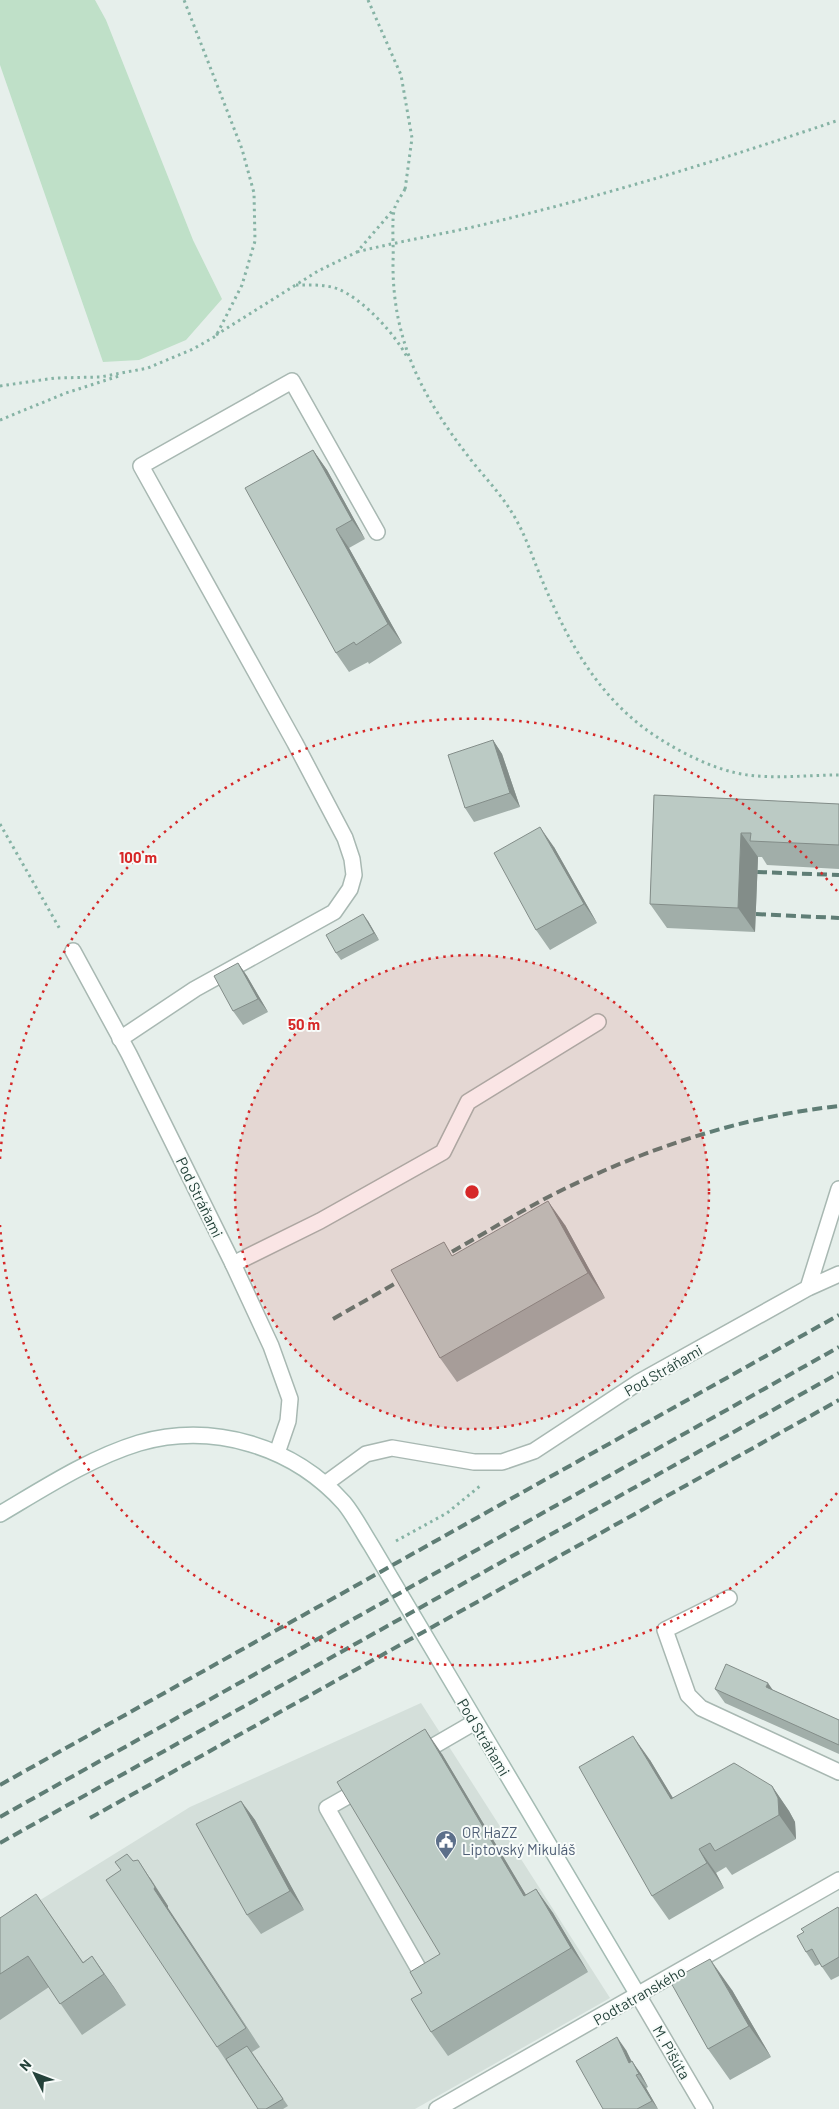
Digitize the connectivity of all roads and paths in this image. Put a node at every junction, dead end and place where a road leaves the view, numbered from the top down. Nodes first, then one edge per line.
1 (184, 0) edge
2 (368, 0) edge
3 (839, 120) edge
4 (394, 208) junction
5 (394, 243) junction
6 (357, 252) junction
7 (296, 286) junction
8 (216, 336) junction
9 (411, 364) junction
10 (132, 371) junction
11 (0, 386) edge
12 (0, 420) edge
13 (377, 532) dead end
14 (839, 775) edge
15 (0, 824) edge
16 (73, 951) joint
17 (598, 1022) dead end
18 (120, 1039) junction
19 (839, 1189) edge
20 (233, 1264) junction
21 (839, 1274) edge
22 (808, 1288) junction
23 (276, 1453) junction
24 (325, 1484) junction
25 (482, 1484) dead end
26 (0, 1514) edge
27 (376, 1553) junction
28 (729, 1598) dead end
29 (475, 1722) junction
30 (409, 1760) edge
31 (839, 1772) edge
32 (376, 1779) edge
33 (839, 1880) edge
34 (421, 1973) edge
35 (638, 1995) junction
36 (437, 2109) edge
37 (705, 2109) edge

1 - 8 path
2 - 4 path
3 - 5 path
4 - 5 path
4 - 6 path
5 - 6 path
5 - 9 path
6 - 7 path
7 - 8 path
7 - 9 path
8 - 10 path
9 - 14 path
10 - 11 path
10 - 12 path
13 - 18 street
15 - 16 path
16 - 18 street, Pod Stráňami
17 - 20 street
18 - 20 street, Pod Stráňami
19 - 22 street
20 - 23 street, Pod Stráňami
21 - 22 street, Pod Stráňami
22 - 24 street, Pod Stráňami
23 - 24 street, Pod Stráňami
23 - 26 street, Pod Stráňami
24 - 27 street, Pod Stráňami
25 - 27 path
27 - 29 street, Pod Stráňami
28 - 31 street
29 - 30 street
29 - 35 street, Pod Stráňami
32 - 34 street
33 - 35 street, Podtatranského
35 - 36 street, Podtatranského
35 - 37 street, M. Pišúta

